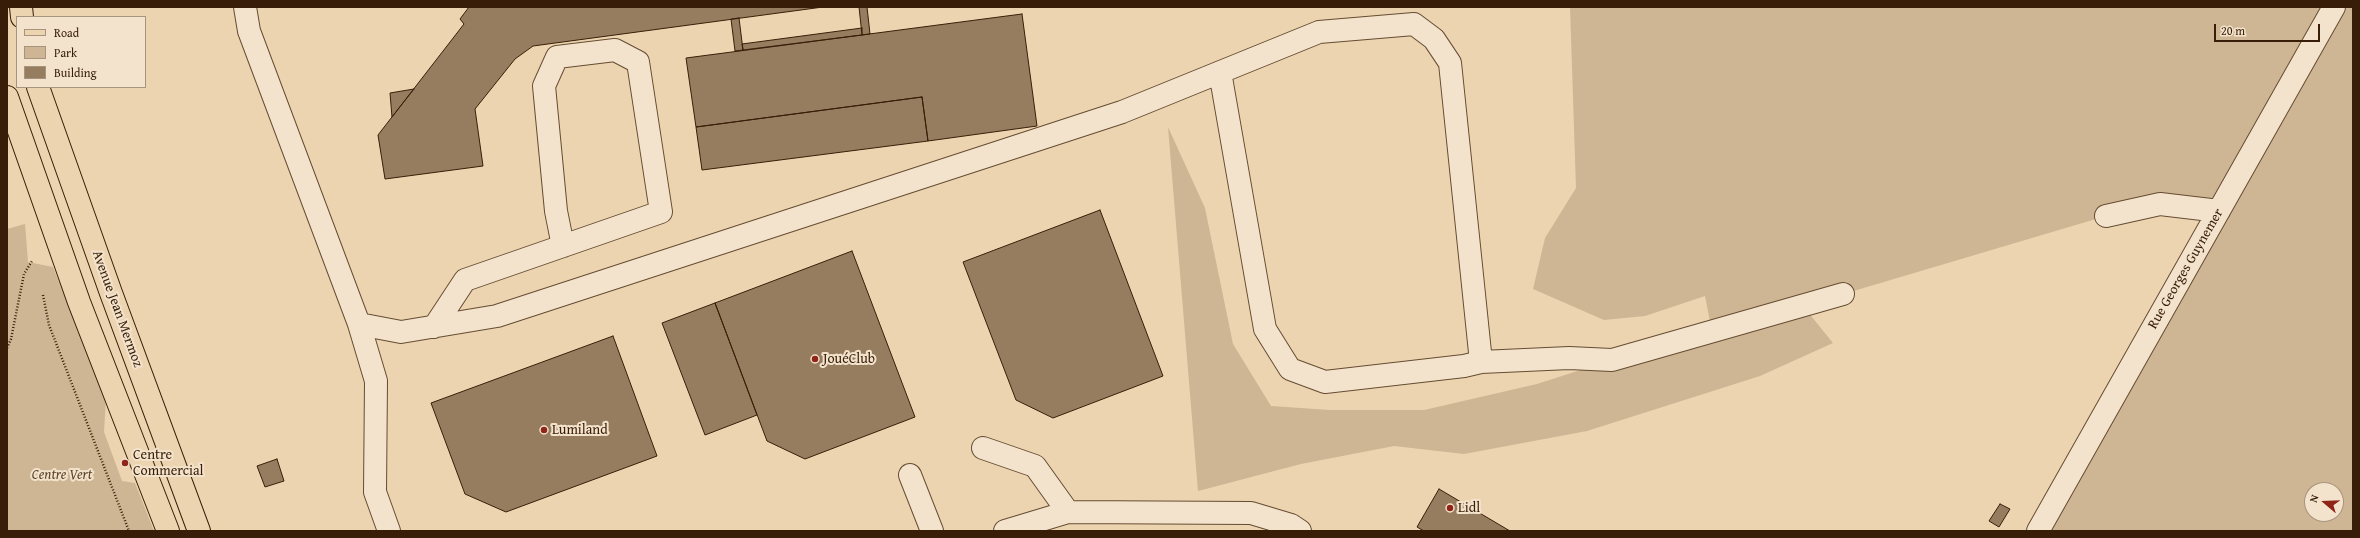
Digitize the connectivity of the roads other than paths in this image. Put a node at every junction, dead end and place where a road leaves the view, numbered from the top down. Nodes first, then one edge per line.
1 (245, 7) edge
2 (2334, 7) edge
3 (1220, 72) junction
4 (38, 88) edge
5 (7, 97) edge
6 (2219, 211) junction
7 (2106, 216) dead end
8 (563, 246) junction
9 (1843, 294) dead end
10 (359, 324) junction
11 (434, 327) junction
12 (1481, 362) junction
13 (983, 448) dead end
14 (910, 475) dead end
15 (1068, 512) junction
16 (168, 531) edge
17 (200, 531) edge
18 (389, 531) edge
19 (932, 531) edge
20 (1005, 531) edge
21 (1300, 531) edge
22 (2038, 531) edge

1 - 10 street
2 - 6 street, Rue Georges Guynemer
3 - 11 street
3 - 12 street
3 - 12 street
4 - 17 main road, Avenue Jean Mermoz
5 - 16 main road
6 - 7 street
6 - 22 street, Rue Georges Guynemer
8 - 8 street
8 - 11 street
9 - 12 street
10 - 11 street
10 - 18 street
13 - 15 street
14 - 19 street
15 - 20 street
15 - 21 street

